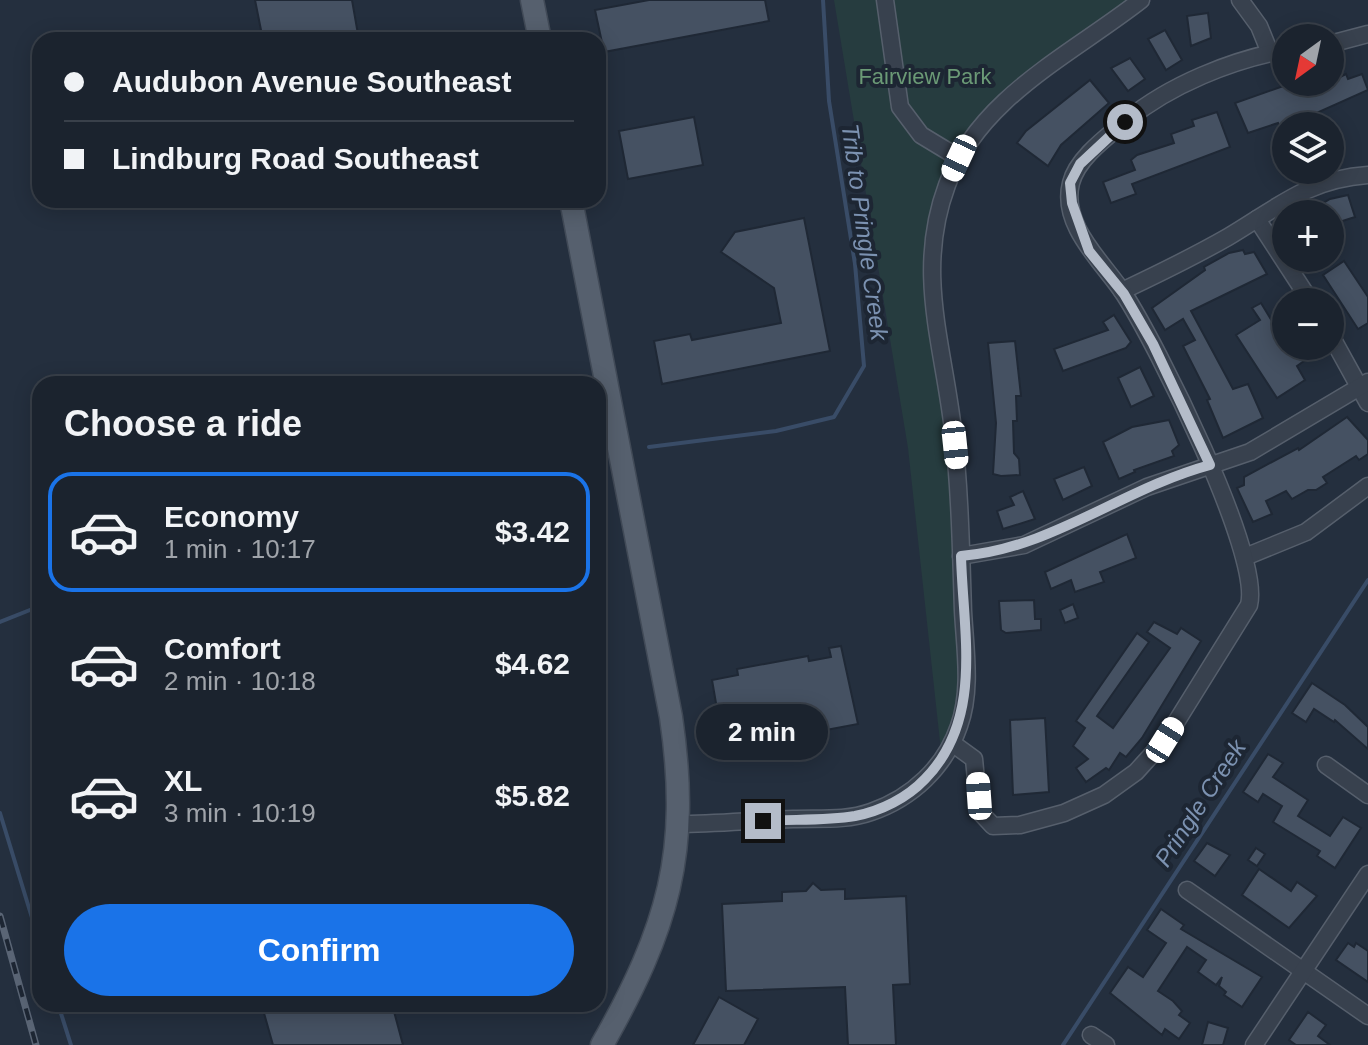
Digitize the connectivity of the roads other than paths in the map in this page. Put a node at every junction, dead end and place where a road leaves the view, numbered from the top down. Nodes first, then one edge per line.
1 (532, 0) edge
2 (885, 0) edge
3 (1141, 0) edge
4 (1240, 0) edge
5 (538, 32) edge
6 (1368, 34) edge
7 (1344, 40) edge
8 (1272, 43) edge
9 (1272, 53) edge
10 (959, 158) junction
11 (1368, 175) edge
12 (573, 208) edge
13 (1257, 219) junction
14 (1302, 288) edge
15 (1122, 291) junction
16 (1344, 355) edge
17 (605, 376) edge
18 (606, 381) edge
19 (1364, 384) edge
20 (1368, 403) edge
21 (1210, 465) junction
22 (1368, 486) edge
23 (961, 556) junction
24 (1245, 557) junction
25 (952, 743) junction
26 (1326, 765) dead end
27 (1368, 795) edge
28 (678, 824) junction
29 (1368, 874) edge
30 (1187, 890) dead end
31 (1303, 971) junction
32 (1368, 1016) edge
33 (1091, 1035) dead end
34 (602, 1045) edge
35 (1106, 1045) edge
36 (1254, 1045) edge

1 - 5 main road
2 - 10 street
3 - 10 street
4 - 8 street
6 - 7 street
9 - 15 street
10 - 23 street
11 - 13 street
12 - 17 main road
13 - 14 street
13 - 15 street
15 - 21 street
16 - 19 street
18 - 28 main road
19 - 20 street
19 - 21 street
21 - 23 street
21 - 24 street
22 - 24 street
23 - 25 street
24 - 25 street
25 - 28 street
26 - 27 street
28 - 34 main road
29 - 31 street
30 - 31 street
31 - 32 street
31 - 36 street
33 - 35 street

